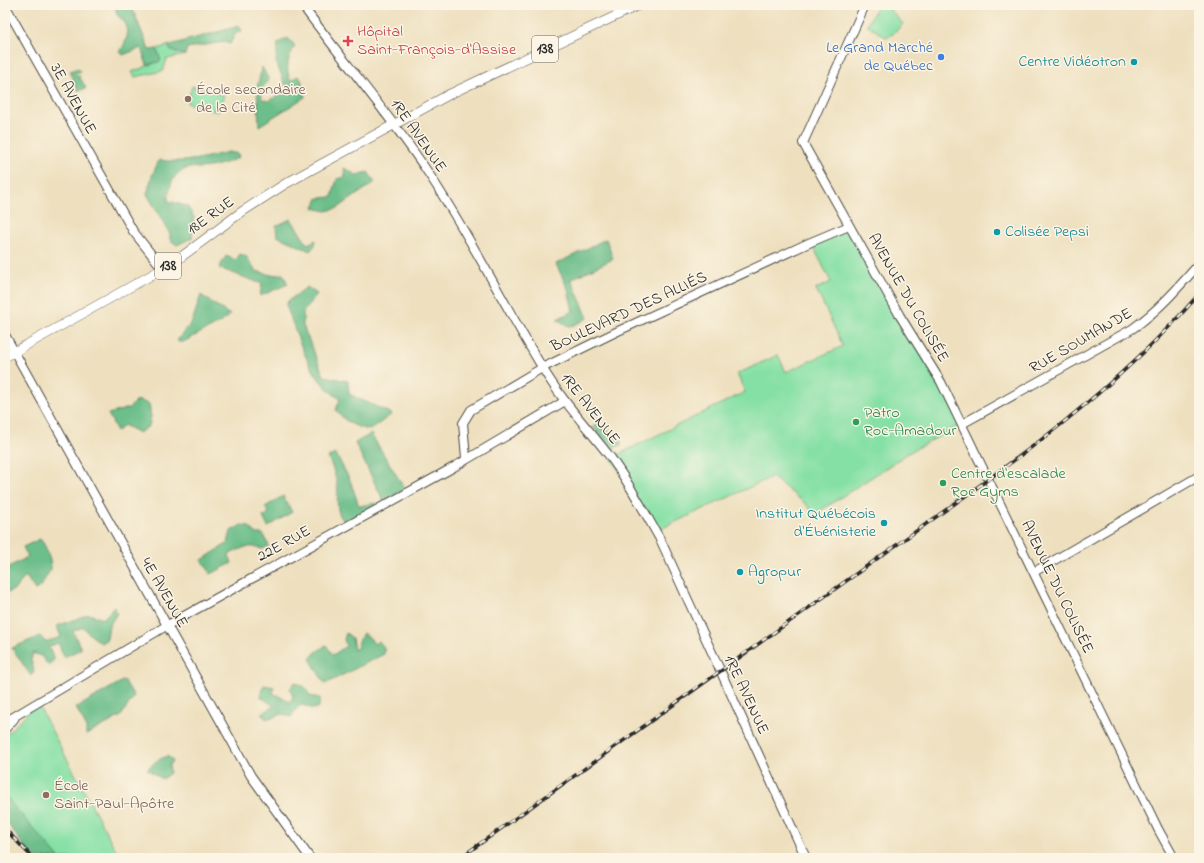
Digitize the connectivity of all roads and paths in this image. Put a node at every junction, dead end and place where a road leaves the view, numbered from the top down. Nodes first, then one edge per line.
1 (5, 5) edge
2 (302, 5) edge
3 (639, 5) edge
4 (865, 5) edge
5 (395, 125) junction
6 (850, 226) junction
7 (1199, 264) edge
8 (162, 269) junction
9 (5, 335) edge
10 (15, 352) junction
11 (5, 357) edge
12 (542, 368) junction
13 (565, 401) junction
14 (962, 424) junction
15 (466, 458) junction
16 (1199, 476) edge
17 (1034, 572) junction
18 (166, 626) junction
19 (19, 714) junction
20 (5, 722) edge
21 (5, 729) edge
22 (310, 858) edge
23 (806, 858) edge
24 (1174, 858) edge

1 - 8 street, 3E AVENUE
2 - 5 street, 1RE AVENUE
3 - 5 main road, 138
4 - 6 street, AVENUE DU COLISÉE
5 - 8 main road, 18E RUE / 138
5 - 12 street, 1RE AVENUE
6 - 12 street, BOULEVARD DES ALLIÉS
6 - 14 street, AVENUE DU COLISÉE
7 - 14 street, RUE SOUMANDE
8 - 10 main road, 18E RUE / 138
9 - 10 street, 4E AVENUE
10 - 11 main road, 18E RUE / 138
10 - 18 street, 4E AVENUE
12 - 13 street, 1RE AVENUE
12 - 15 street, BOULEVARD DES ALLIÉS
13 - 15 street, 22E RUE
13 - 23 street, 1RE AVENUE
14 - 17 street, AVENUE DU COLISÉE
15 - 18 street, 22E RUE
16 - 17 street
17 - 24 street, AVENUE DU COLISÉE
18 - 19 street, 22E RUE
18 - 22 street, 4E AVENUE
19 - 20 street, 22E RUE
19 - 21 street, 22E RUE

